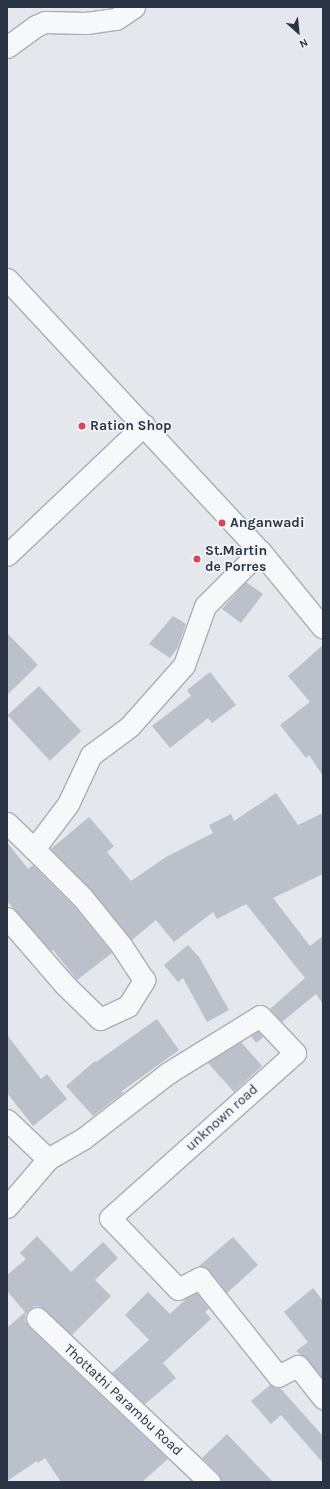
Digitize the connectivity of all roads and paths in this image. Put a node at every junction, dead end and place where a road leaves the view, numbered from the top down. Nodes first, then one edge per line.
1 (134, 7) edge
2 (7, 47) edge
3 (7, 279) edge
4 (144, 426) junction
5 (260, 551) junction
6 (7, 555) edge
7 (323, 628) edge
8 (7, 823) edge
9 (34, 849) junction
10 (7, 918) edge
11 (7, 1120) edge
12 (48, 1159) junction
13 (7, 1207) edge
14 (37, 1318) dead end
15 (323, 1398) edge
16 (210, 1482) edge

1 - 2 street
3 - 4 street
4 - 5 street
4 - 6 street
5 - 7 street
5 - 9 street
8 - 9 street
9 - 10 street
11 - 12 street
12 - 13 street
12 - 15 street, unknown road
14 - 16 street, Thottathi Parambu Road

